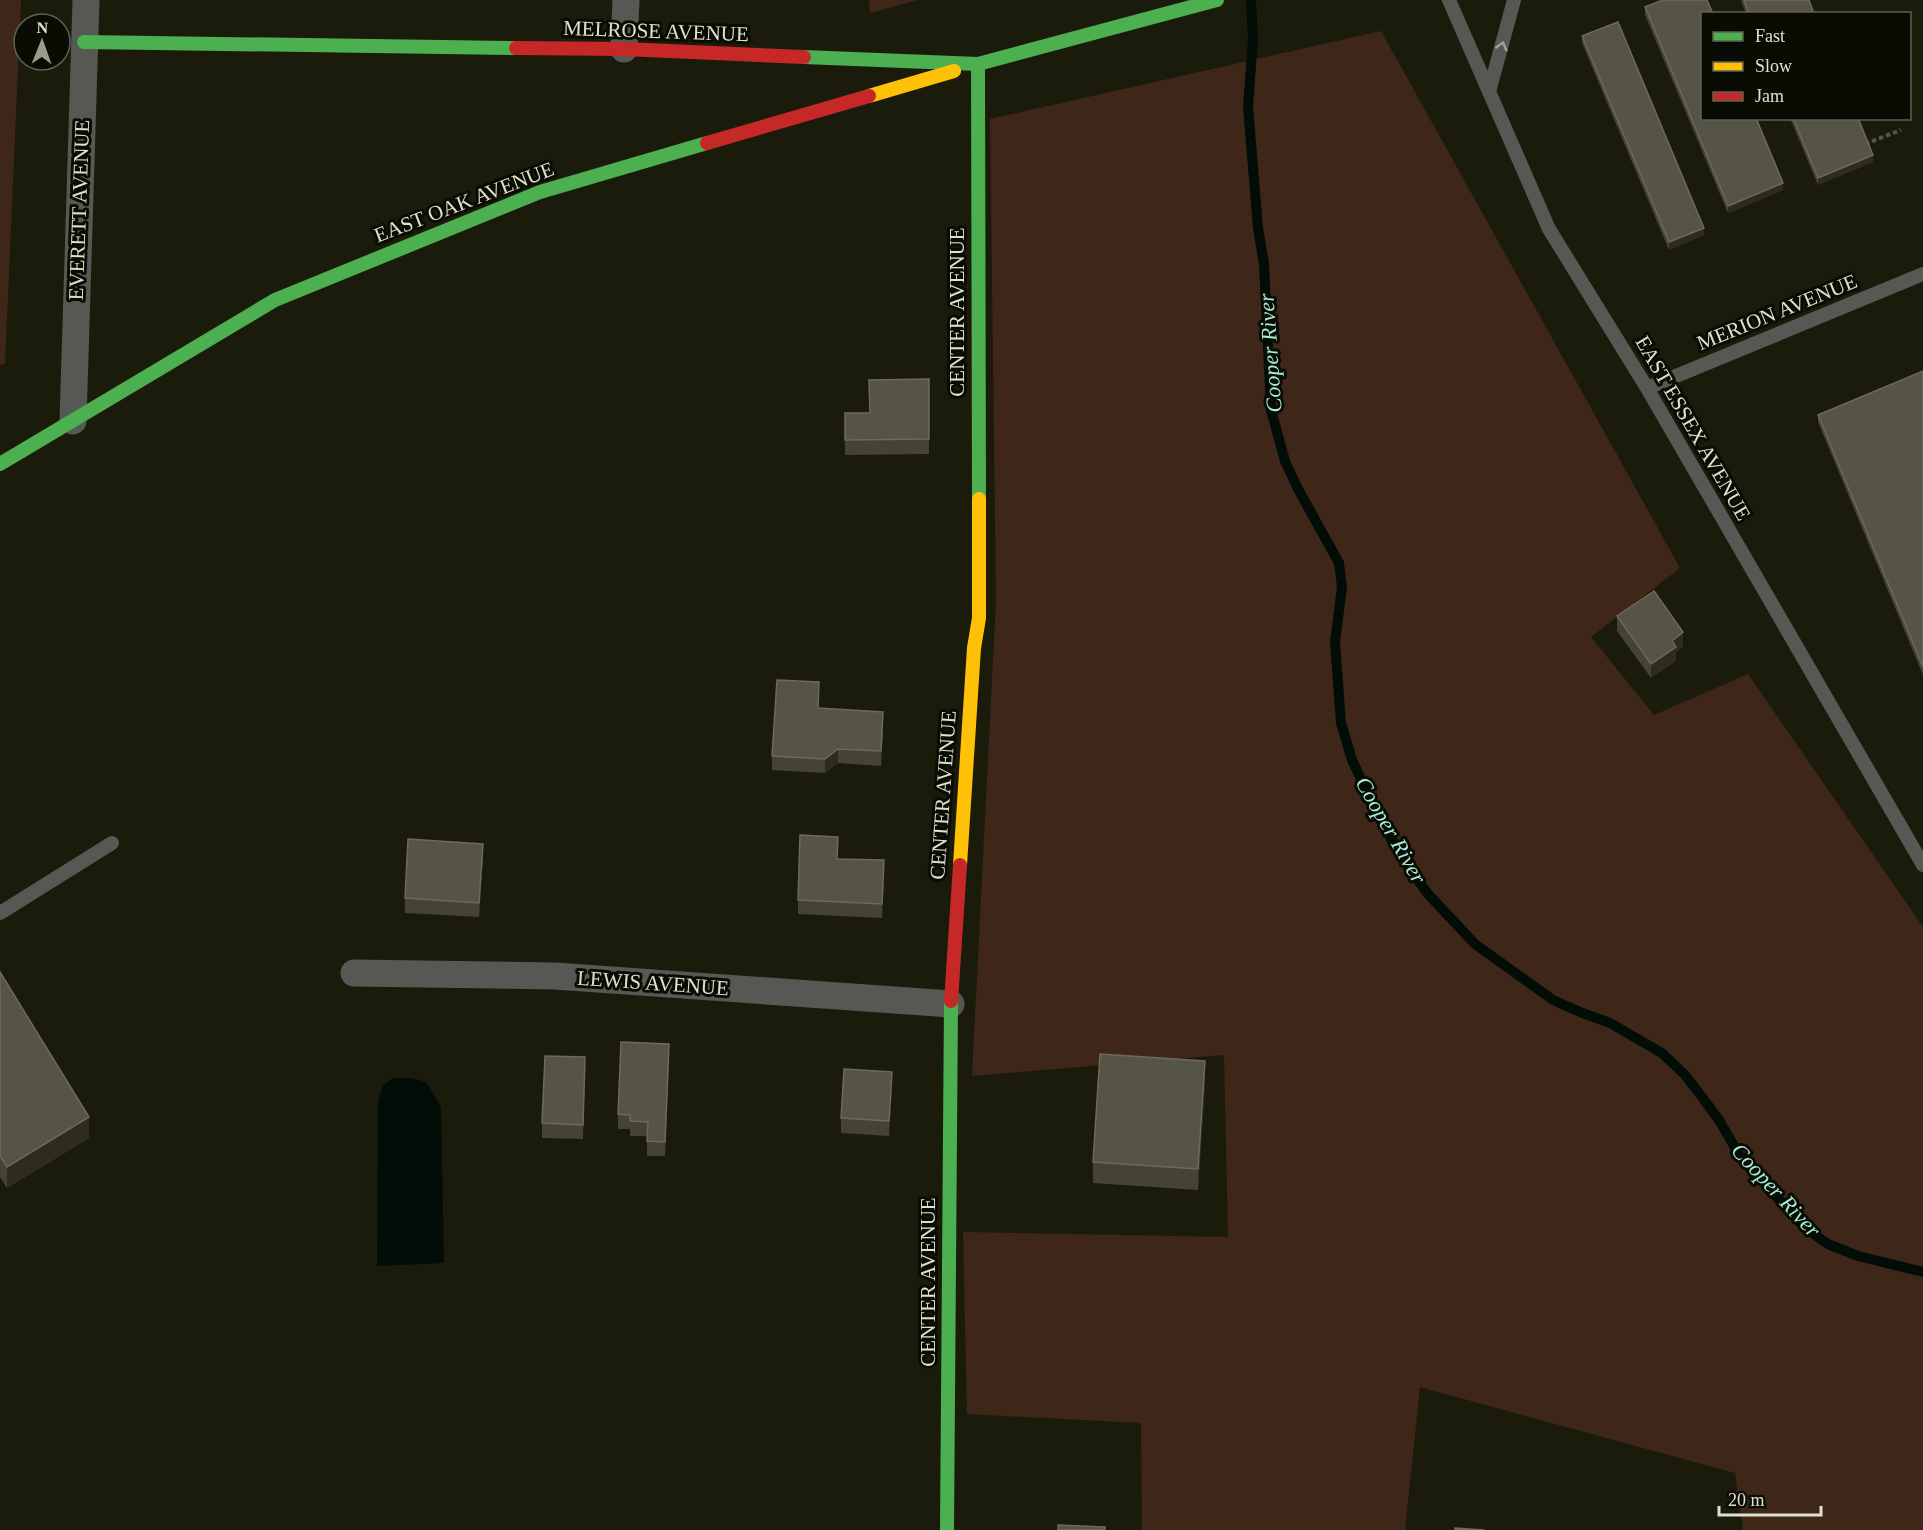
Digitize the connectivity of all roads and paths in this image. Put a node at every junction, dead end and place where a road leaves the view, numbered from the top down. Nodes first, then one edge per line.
1 (86, 0) edge
2 (626, 0) edge
3 (1449, 0) edge
4 (1514, 0) edge
5 (1212, 1) edge
6 (84, 42) junction
7 (624, 49) junction
8 (978, 64) junction
9 (1489, 92) junction
10 (1901, 130) dead end
11 (1858, 148) edge
12 (1923, 274) edge
13 (1647, 388) junction
14 (73, 421) junction
15 (0, 464) edge
16 (112, 843) dead end
17 (1923, 865) edge
18 (0, 913) edge
19 (354, 973) dead end
20 (951, 1004) junction
21 (947, 1530) edge

1 - 6 street, EVERETT AVENUE
2 - 7 street
3 - 9 lane, EAST ESSEX AVENUE
9 -> 4 lane
5 - 8 street, MELROSE AVENUE
6 - 7 street, MELROSE AVENUE
6 - 14 street, EVERETT AVENUE
7 - 8 street, MELROSE AVENUE
8 - 14 street, EAST OAK AVENUE
8 - 20 street, CENTER AVENUE
9 - 13 lane, EAST ESSEX AVENUE
10 - 11 path
12 - 13 lane, MERION AVENUE
13 - 17 lane, EAST ESSEX AVENUE
14 - 15 street, EAST OAK AVENUE
16 - 18 lane
19 - 20 street, LEWIS AVENUE
20 - 21 street, CENTER AVENUE

